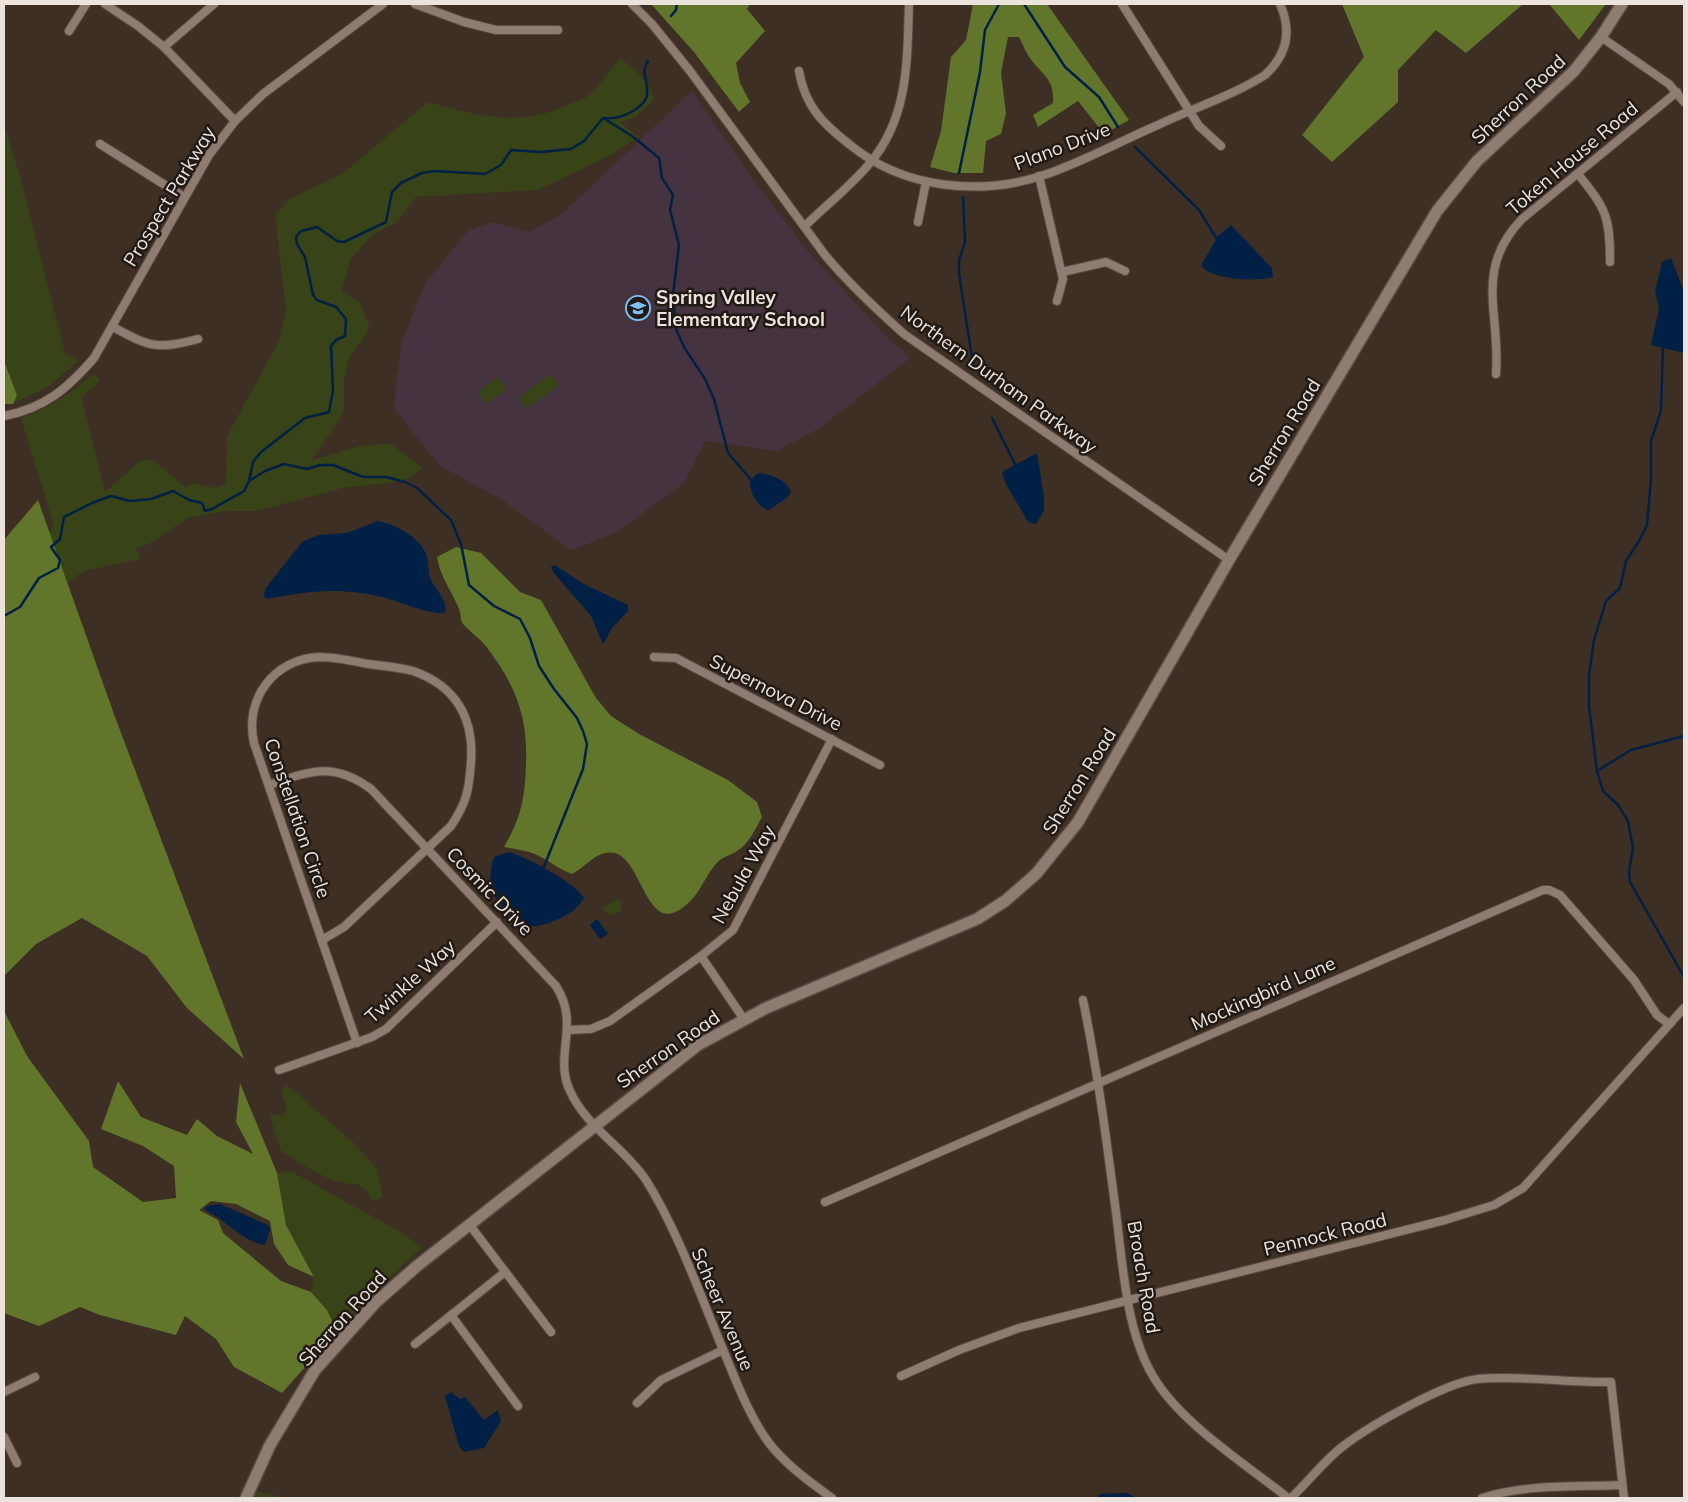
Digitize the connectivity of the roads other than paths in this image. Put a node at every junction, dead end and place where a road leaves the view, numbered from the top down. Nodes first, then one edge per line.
1 (86, 4) edge
2 (105, 4) edge
3 (214, 4) edge
4 (383, 4) edge
5 (415, 4) edge
6 (632, 4) edge
7 (909, 4) edge
8 (1122, 4) edge
9 (1280, 4) edge
10 (1622, 4) edge
11 (558, 30) dead end
12 (69, 31) dead end
13 (1601, 37) junction
14 (164, 47) junction
15 (799, 71) dead end
16 (1677, 92) junction
17 (1684, 102) edge
18 (1190, 110) junction
19 (234, 121) junction
20 (100, 144) dead end
21 (1221, 146) dead end
22 (872, 161) junction
23 (1578, 174) junction
24 (1040, 176) junction
25 (926, 182) junction
26 (184, 197) junction
27 (918, 222) dead end
28 (805, 226) junction
29 (1610, 262) dead end
30 (1125, 270) dead end
31 (1062, 272) junction
32 (1056, 301) dead end
33 (113, 327) junction
34 (198, 339) dead end
35 (1496, 374) dead end
36 (4, 416) edge
37 (1229, 560) junction
38 (654, 657) dead end
39 (832, 739) junction
40 (880, 765) dead end
41 (269, 785) junction
42 (427, 849) junction
43 (497, 922) junction
44 (322, 940) junction
45 (701, 956) junction
46 (1083, 1000) dead end
47 (1684, 1008) edge
48 (744, 1018) junction
49 (1669, 1024) junction
50 (568, 1030) junction
51 (357, 1043) junction
52 (279, 1070) dead end
53 (1099, 1082) junction
54 (595, 1124) junction
55 (825, 1202) dead end
56 (469, 1224) junction
57 (505, 1272) junction
58 (1129, 1300) junction
59 (451, 1315) junction
60 (550, 1332) dead end
61 (415, 1344) dead end
62 (723, 1350) junction
63 (901, 1376) dead end
64 (35, 1377) dead end
65 (4, 1392) edge
66 (637, 1402) dead end
67 (518, 1406) dead end
68 (4, 1438) edge
69 (17, 1464) dead end
70 (1622, 1485) junction
71 (1515, 1495) edge
72 (246, 1498) edge
73 (832, 1498) edge
74 (1290, 1498) edge
75 (1482, 1498) edge
76 (1624, 1498) edge

1 - 12 street
2 - 14 street
3 - 14 street
4 - 19 street, Prospect Parkway
5 - 11 street
6 - 28 street, Northern Durham Parkway
7 - 22 street
8 - 18 street
9 - 18 street, Plano Drive
10 - 13 main road, Sherron Road
13 - 16 street
13 - 37 main road, Sherron Road
14 - 19 street
15 - 22 street, Plano Drive
16 - 17 street
16 - 23 street, Token House Road
18 - 21 street
18 - 24 street, Plano Drive
19 - 26 street, Prospect Parkway
20 - 26 street
22 - 25 street, Plano Drive
22 - 28 street
23 - 29 street
23 - 35 street, Token House Road
24 - 25 street, Plano Drive
24 - 31 street
25 - 27 street
26 - 33 street, Prospect Parkway
28 - 37 street, Northern Durham Parkway
30 - 31 street
31 - 32 street
33 - 34 street
33 - 36 street, Prospect Parkway
37 - 48 main road, Sherron Road
38 - 39 street, Supernova Drive
39 - 40 street, Supernova Drive
39 - 45 street, Nebula Way
41 - 42 street, Cosmic Drive
41 - 42 street, Constellation Circle
41 - 44 street, Constellation Circle
42 - 43 street, Cosmic Drive
42 - 44 street, Constellation Circle
43 - 50 street, Cosmic Drive
43 - 51 street, Twinkle Way
44 - 51 street, Constellation Circle
45 - 48 street
45 - 50 street, Nebula Way
46 - 53 street, Broach Road
47 - 49 street, Pennock Road
48 - 54 main road, Sherron Road
49 - 53 street, Mockingbird Lane
49 - 58 street, Pennock Road
50 - 54 street, Cosmic Drive
51 - 52 street, Twinkle Way
53 - 55 street, Mockingbird Lane
53 - 58 street, Broach Road
54 - 56 main road, Sherron Road
54 - 62 street, Scheer Avenue
56 - 57 street
56 - 72 main road, Sherron Road
57 - 59 street
57 - 60 street
58 - 63 street, Pennock Road
58 - 74 street, Broach Road
59 - 61 street
59 - 67 street
62 - 66 street
62 - 73 street, Scheer Avenue
64 - 65 street
68 - 69 street
70 - 71 street
70 - 74 street
70 - 76 street
71 - 75 street

